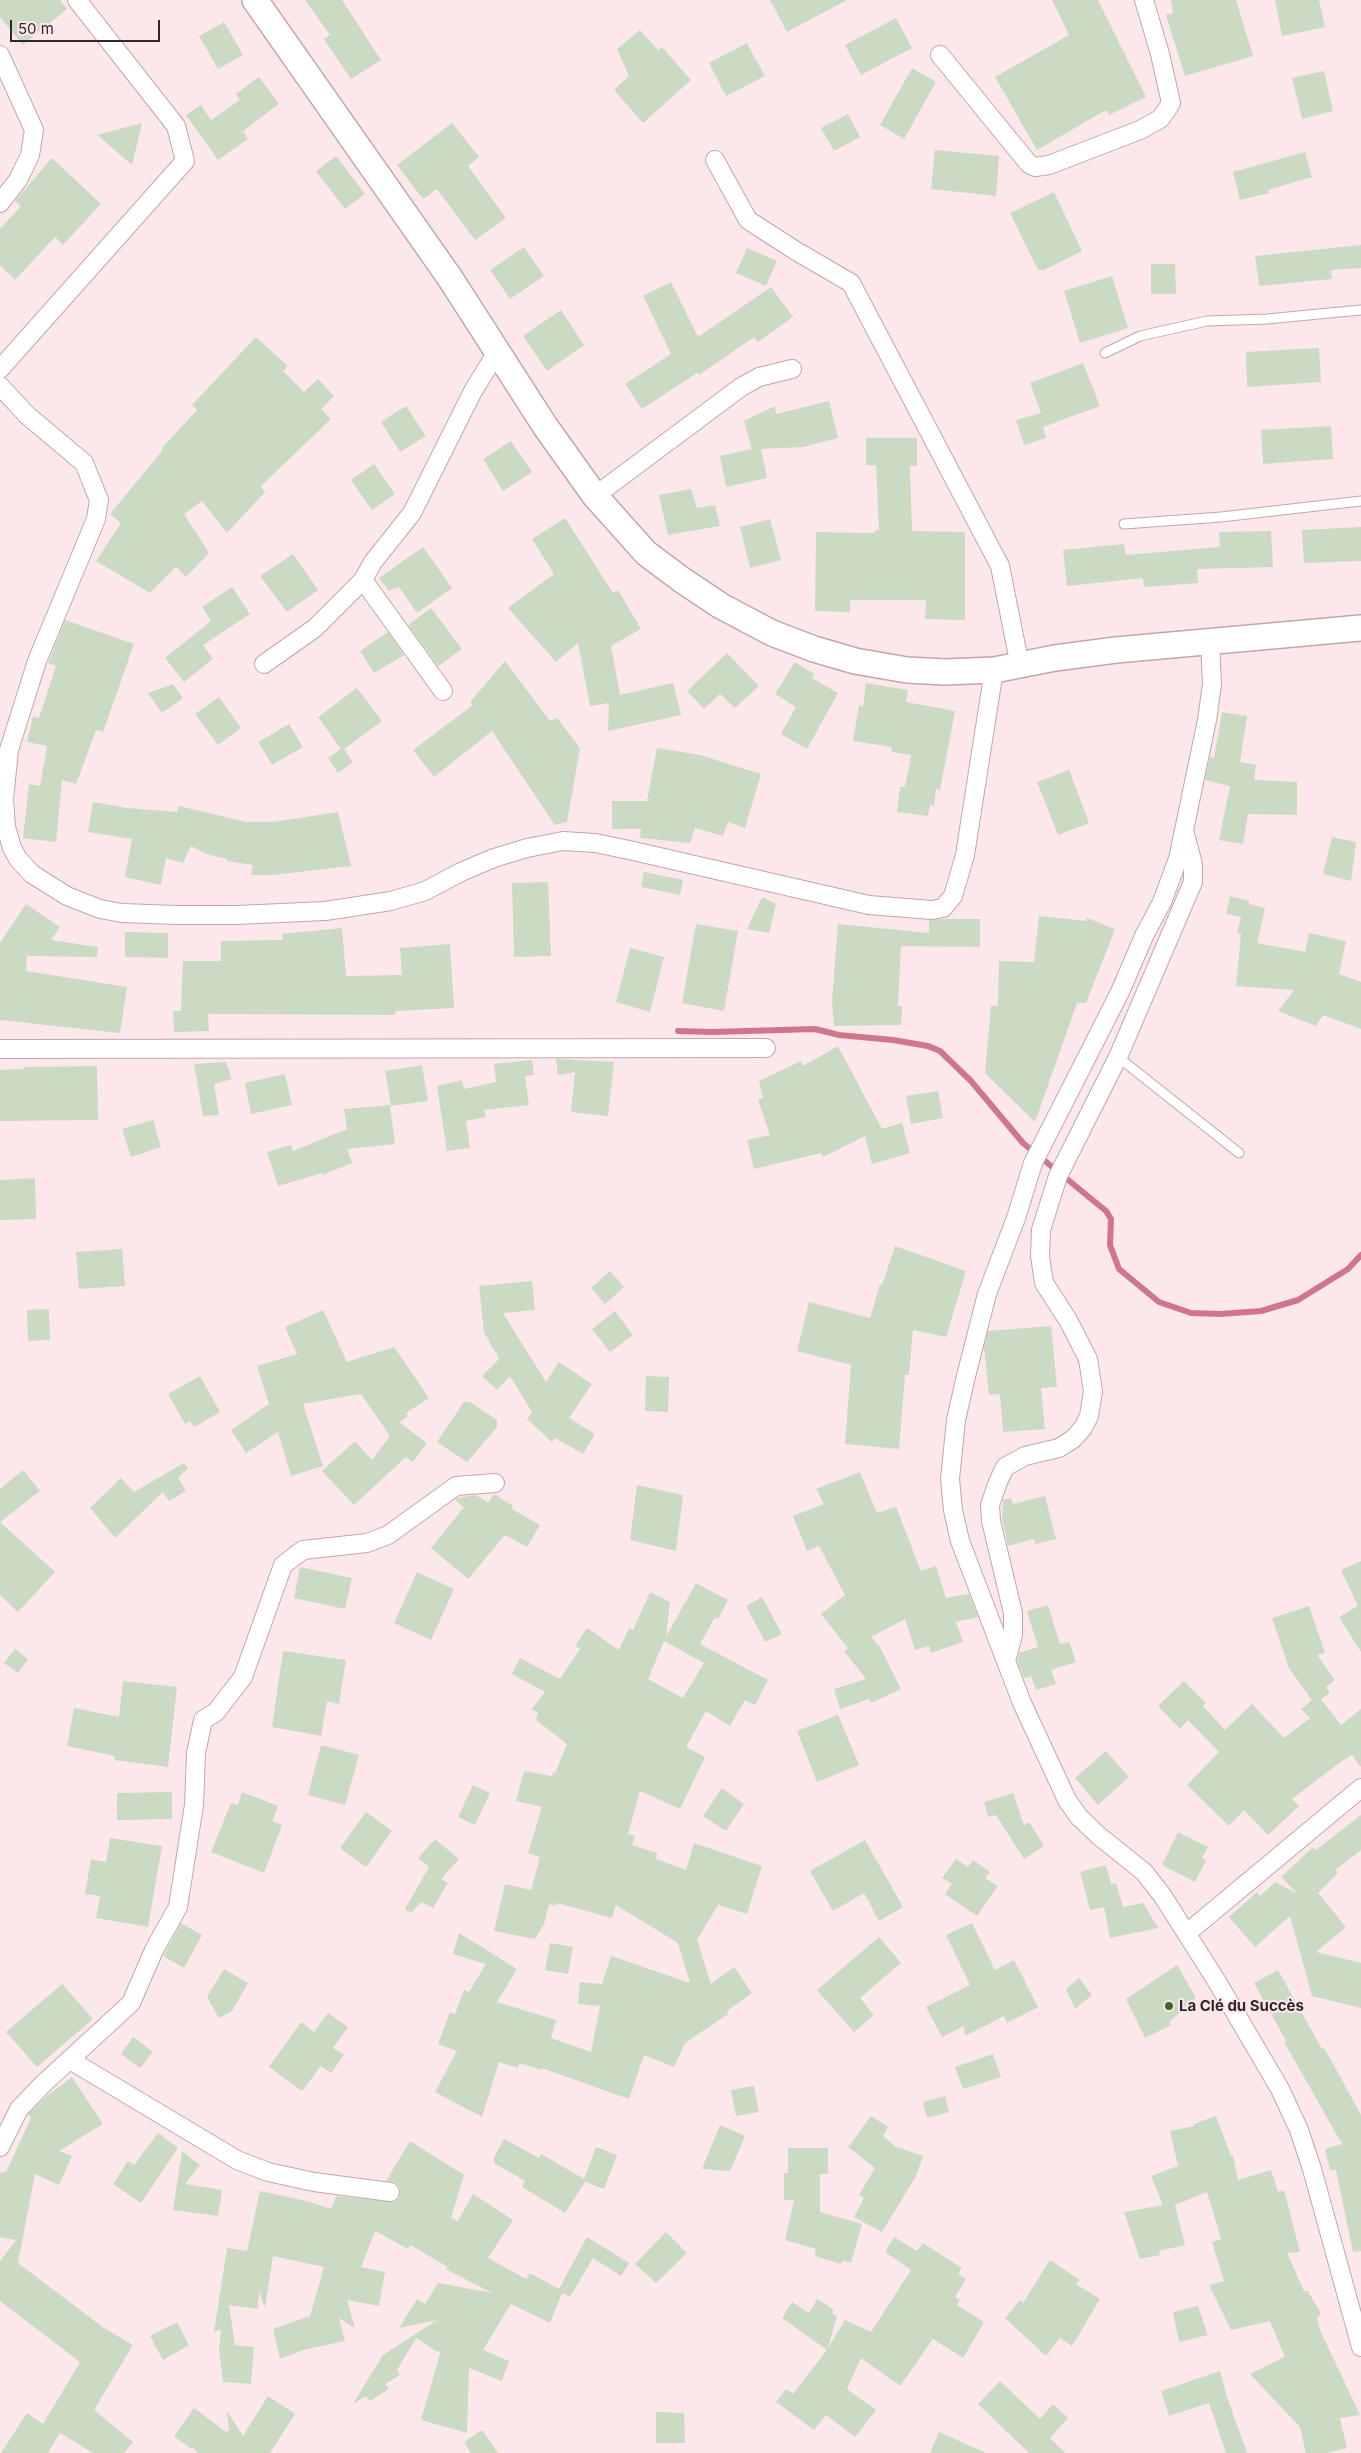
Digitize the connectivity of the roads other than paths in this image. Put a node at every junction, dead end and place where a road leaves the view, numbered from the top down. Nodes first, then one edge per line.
1 (76, 0) edge
2 (255, 0) edge
3 (1144, 0) edge
4 (0, 55) edge
5 (940, 55) dead end
6 (715, 160) dead end
7 (0, 203) edge
8 (1361, 310) edge
9 (497, 352) junction
10 (1106, 353) dead end
11 (0, 369) edge
12 (792, 369) dead end
13 (0, 386) edge
14 (595, 496) junction
15 (1361, 501) edge
16 (1124, 524) dead end
17 (363, 580) junction
18 (1361, 628) edge
19 (1210, 642) junction
20 (264, 664) dead end
21 (1020, 666) junction
22 (994, 670) junction
23 (443, 691) dead end
24 (1185, 833) junction
25 (766, 1048) dead end
26 (0, 1049) edge
27 (1118, 1057) junction
28 (1239, 1153) dead end
29 (495, 1483) dead end
30 (1006, 1661) junction
31 (1361, 1788) edge
32 (1187, 1933) junction
33 (70, 2060) junction
34 (0, 2146) edge
35 (390, 2192) dead end
36 (1361, 2346) edge

1 - 11 street
2 - 9 street
3 - 5 street
4 - 7 street
6 - 21 street
8 - 10 lane
9 - 14 street
9 - 17 street
12 - 14 street
13 - 22 street
14 - 22 street
15 - 16 lane
17 - 20 street
17 - 23 street
18 - 19 street
19 - 21 street
19 - 24 street
21 - 22 street
24 - 27 street
24 - 30 street
25 - 26 street
27 - 28 lane
27 - 30 street
29 - 33 street
30 - 32 street
31 - 32 street
32 - 36 street
33 - 34 street
33 - 35 street

